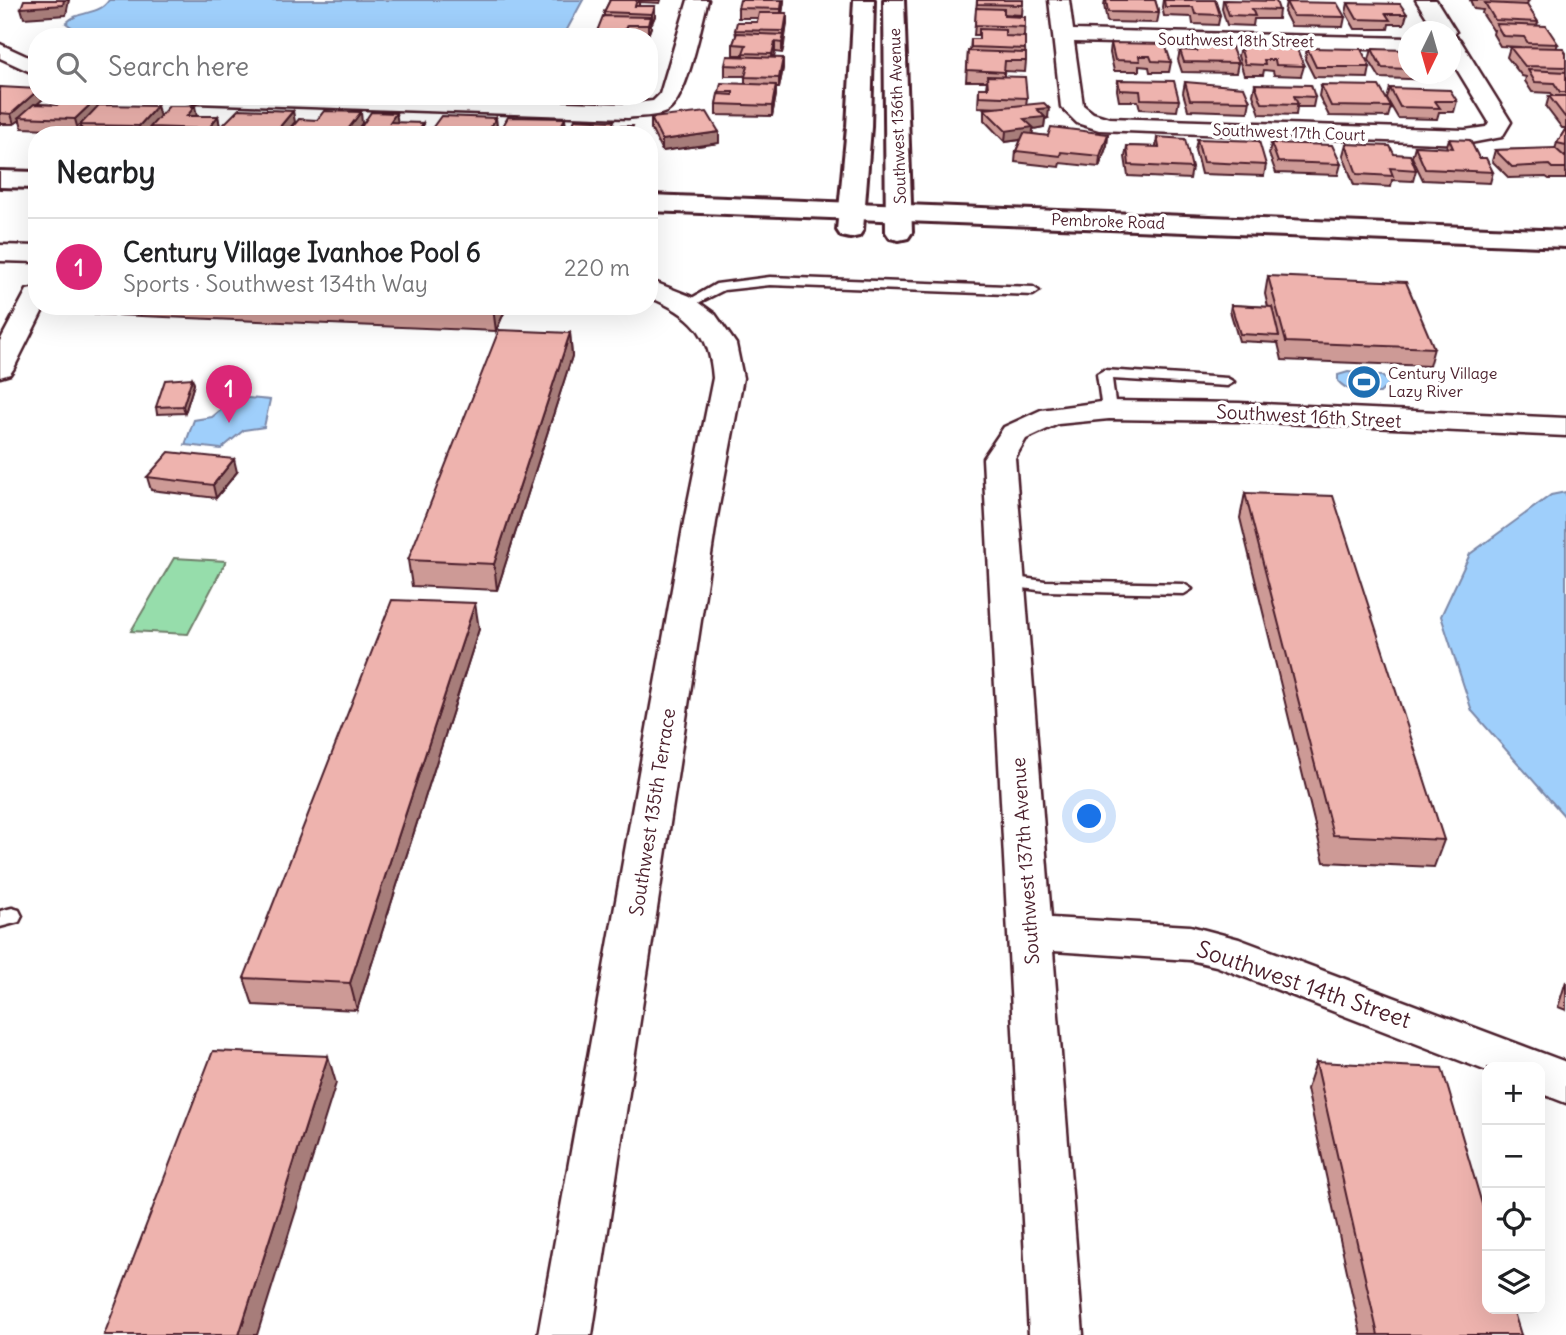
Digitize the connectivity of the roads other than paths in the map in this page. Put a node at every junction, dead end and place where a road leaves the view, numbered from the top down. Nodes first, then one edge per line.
1 (698, 0) edge
2 (864, 0) edge
3 (894, 0) edge
4 (1059, 0) edge
5 (1426, 0) edge
6 (1439, 21) edge
7 (1063, 36) junction
8 (1398, 44) edge
9 (1, 49) edge
10 (1461, 58) edge
11 (28, 64) edge
12 (455, 105) edge
13 (0, 179) edge
14 (28, 180) edge
15 (0, 197) edge
16 (28, 198) edge
17 (658, 204) edge
18 (851, 221) junction
19 (658, 222) edge
20 (899, 222) junction
21 (1566, 239) edge
22 (0, 253) edge
23 (28, 254) edge
24 (1566, 258) edge
25 (1033, 291) dead end
26 (658, 292) edge
27 (686, 305) junction
28 (28, 314) edge
29 (0, 368) edge
30 (1227, 382) dead end
31 (1109, 410) junction
32 (1052, 416) joint
33 (1566, 427) edge
34 (1006, 581) junction
35 (1184, 589) dead end
36 (1030, 933) junction
37 (1514, 1062) edge
38 (1545, 1074) edge
39 (1566, 1083) edge
40 (565, 1335) edge
41 (1056, 1335) edge

1 - 12 street
2 - 18 main road, Southwest 136th Avenue
3 - 20 main road, Southwest 136th Avenue
4 - 7 street
5 - 6 street
7 - 8 street, Southwest 18th Street
7 - 10 street, Southwest 17th Court
9 - 11 street
13 - 14 main road
15 - 16 main road
17 - 18 main road, Pembroke Road
18 - 19 main road, Pembroke Road
18 - 20 main road, Pembroke Road
20 - 21 main road, Pembroke Road
20 - 24 main road, Pembroke Road
22 - 23 street
25 - 27 lane
26 - 27 street, Southwest 135th Terrace
27 - 40 street, Southwest 135th Terrace
28 - 29 street
30 - 31 lane
31 - 32 street, Southwest 16th Street
31 - 33 street, Southwest 16th Street
32 - 34 street, Southwest 137th Avenue
34 - 35 lane
34 - 36 street, Southwest 137th Avenue
36 - 37 street, Southwest 14th Street
36 - 41 street, Southwest 137th Avenue
38 - 39 street

